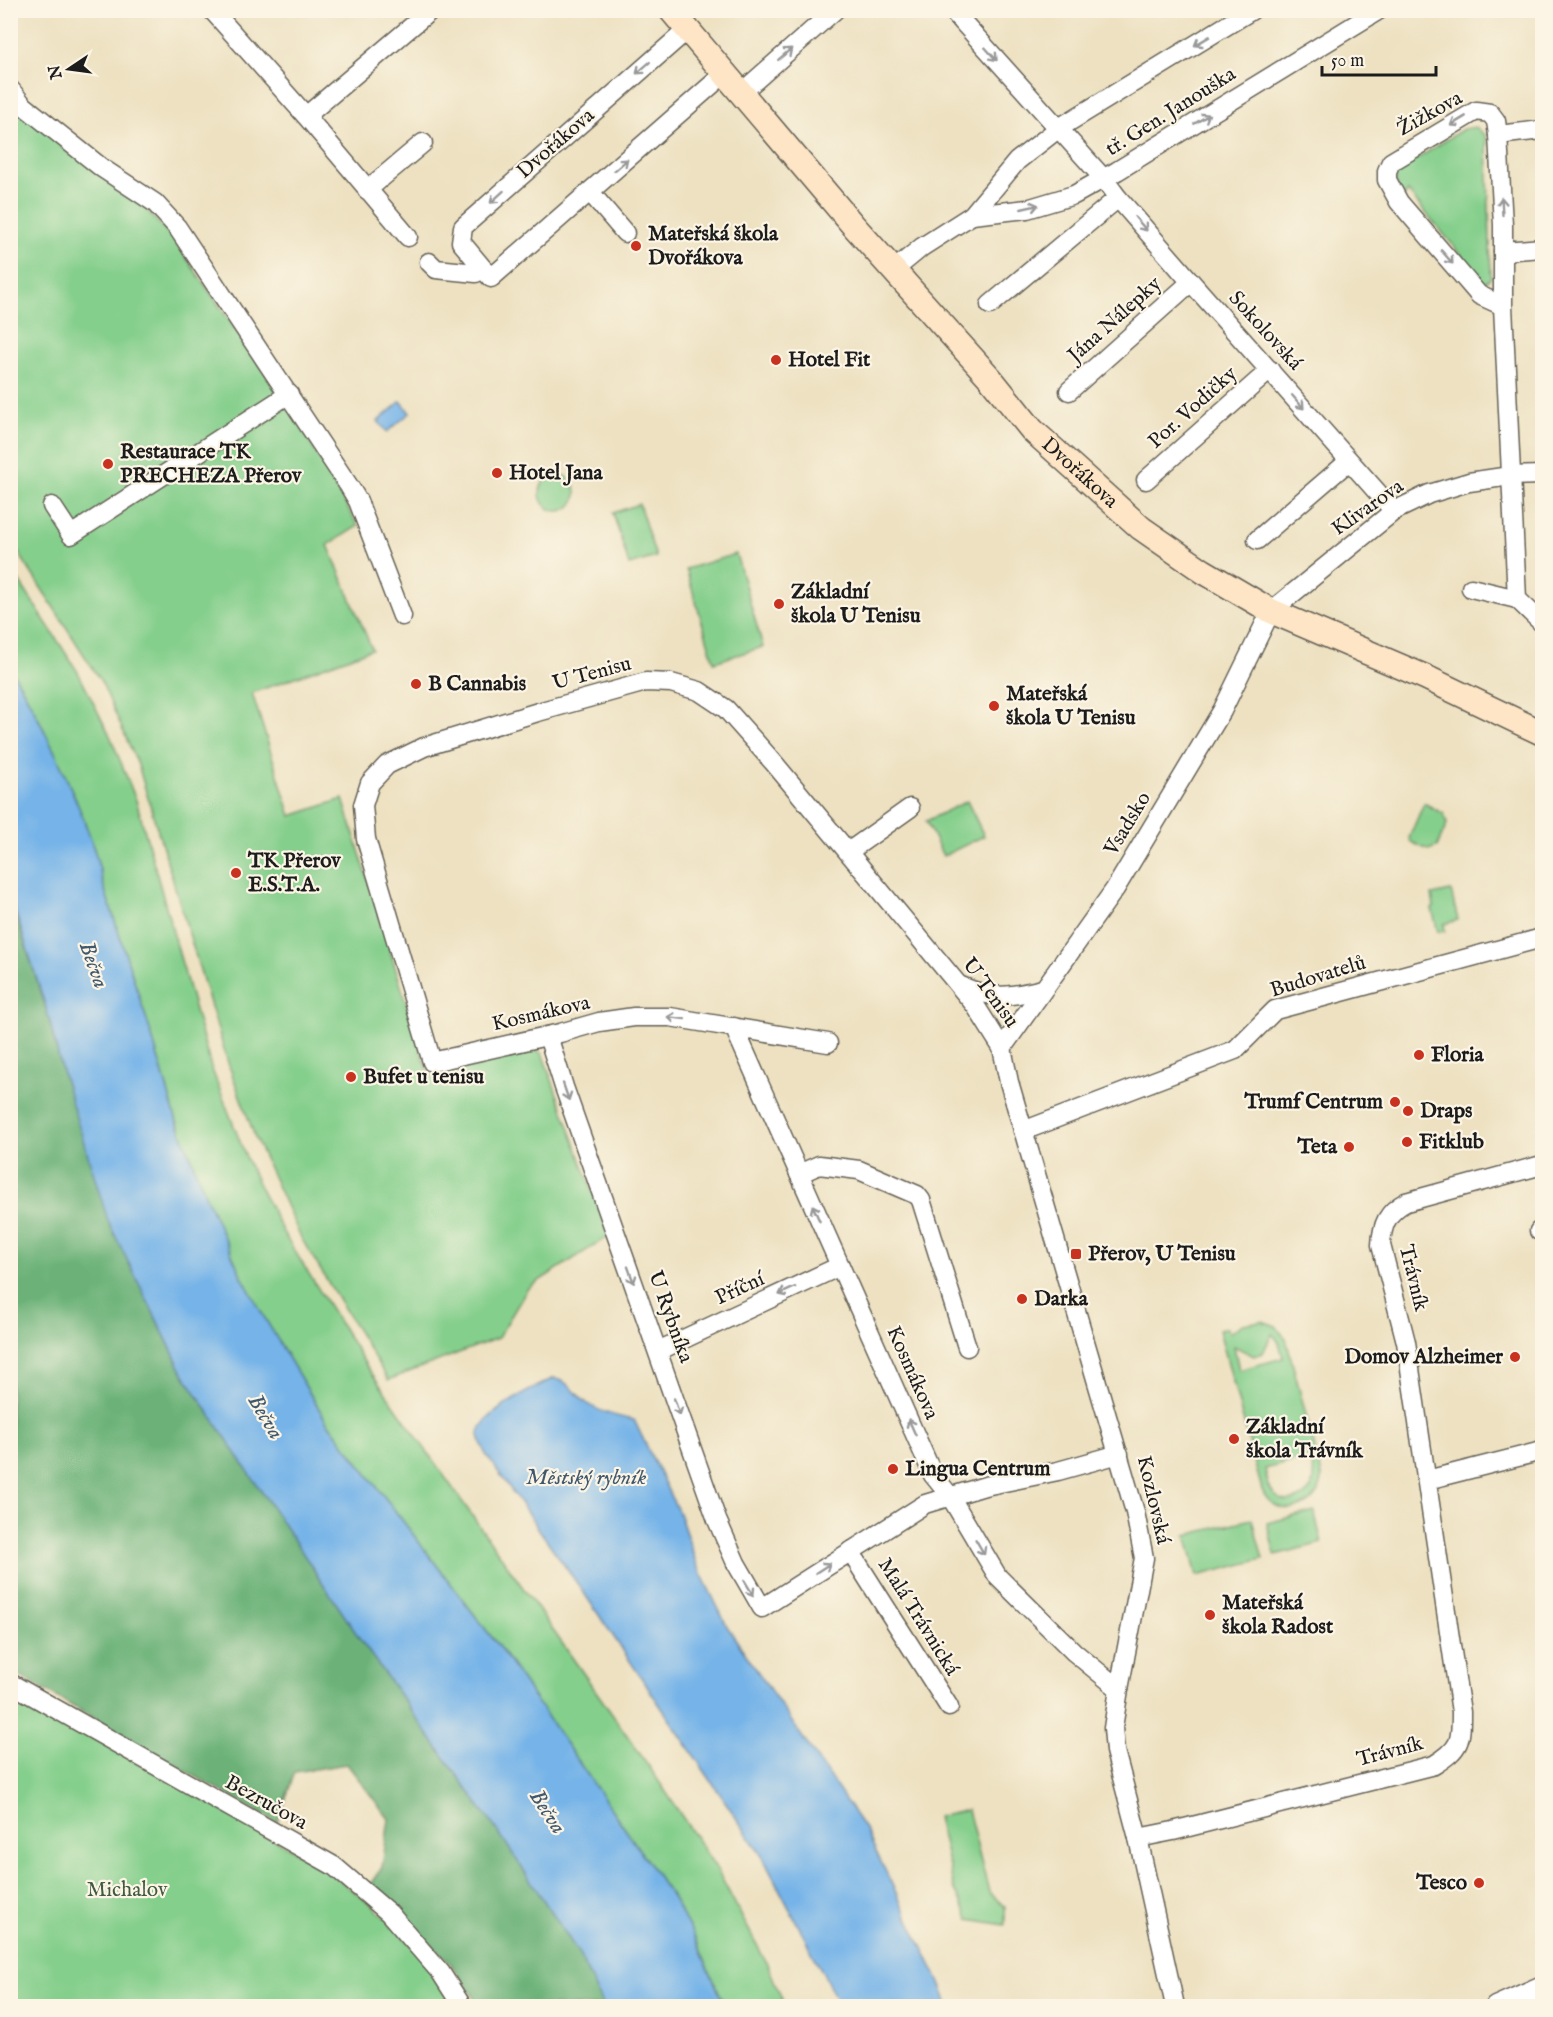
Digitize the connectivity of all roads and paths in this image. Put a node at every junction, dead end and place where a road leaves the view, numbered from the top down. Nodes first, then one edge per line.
1 (212, 10) edge
2 (431, 10) edge
3 (671, 10) edge
4 (835, 10) edge
5 (952, 10) edge
6 (1252, 10) edge
7 (1379, 10) edge
8 (687, 30) junction
9 (724, 74) junction
10 (10, 89) edge
11 (741, 93) junction
12 (306, 116) junction
13 (1059, 128) junction
14 (1542, 130) edge
15 (1498, 135) junction
16 (423, 143) dead end
17 (1104, 179) junction
18 (367, 189) junction
19 (590, 192) junction
20 (1118, 198) junction
21 (972, 215) junction
22 (625, 233) dead end
23 (408, 237) dead end
24 (1542, 248) edge
25 (1503, 250) junction
26 (429, 262) dead end
27 (482, 268) junction
28 (894, 270) junction
29 (1191, 282) junction
30 (990, 305) dead end
31 (1503, 306) junction
32 (1270, 370) junction
33 (1070, 391) dead end
34 (289, 394) junction
35 (1349, 461) junction
36 (1542, 475) edge
37 (1510, 476) junction
38 (1146, 480) dead end
39 (51, 506) dead end
40 (1394, 511) junction
41 (1257, 540) dead end
42 (1472, 588) dead end
43 (1517, 599) junction
44 (1271, 611) junction
45 (402, 616) dead end
46 (1542, 623) edge
47 (1542, 732) edge
48 (910, 808) dead end
49 (848, 852) junction
50 (1542, 938) edge
51 (959, 986) junction
52 (1043, 989) junction
53 (734, 1028) junction
54 (548, 1036) junction
55 (828, 1043) dead end
56 (1002, 1048) junction
57 (432, 1062) joint
58 (1023, 1131) junction
59 (1542, 1167) edge
60 (799, 1174) junction
61 (840, 1266) junction
62 (967, 1347) dead end
63 (658, 1351) junction
64 (1542, 1451) edge
65 (1119, 1454) junction
66 (1427, 1480) junction
67 (950, 1496) junction
68 (850, 1551) junction
69 (762, 1608) joint
70 (10, 1683) edge
71 (1119, 1689) junction
72 (949, 1707) dead end
73 (1138, 1838) junction
74 (1542, 1985) edge
75 (1542, 2002) edge
76 (462, 2007) edge
77 (1175, 2007) edge
78 (1495, 2007) edge
79 (1526, 2007) edge

1 - 12 street
2 - 12 street
3 - 8 main road, Dvořákova
11 -> 4 street
5 -> 13 street, Sokolovská
6 -> 13 street, tř. Gen. Janouška
17 -> 7 street, tř. Gen. Janouška
8 - 9 main road, Dvořákova
8 -> 27 street, Dvořákova
9 - 11 main road, Dvořákova
19 -> 9 street
10 - 34 street
11 - 28 main road, Dvořákova
12 - 18 street
13 - 17 street, Sokolovská
13 - 21 street, tř. Gen. Janouška
14 - 15 street
25 -> 15 street, Žižkova
15 -> 31 street, Žižkova
16 - 18 street
17 - 20 street, Sokolovská
21 -> 17 street, tř. Gen. Janouška
18 - 23 street
19 - 22 street
19 - 27 street
20 -> 29 street, Sokolovská
20 - 30 street
21 - 28 street, tř. Gen. Janouška
24 - 25 street
25 - 31 street, Žižkova
26 - 27 street
28 - 44 main road, Dvořákova
29 - 32 street, Sokolovská
29 - 33 street, Jána Nálepky
31 - 37 street, Žižkova
32 -> 35 street, Sokolovská
32 - 38 street, Por. Vodičky
34 - 39 street
34 - 45 street
35 - 40 street, Sokolovská
35 - 41 street
36 - 37 street, Klivarova
37 - 40 street, Klivarova
37 - 43 street, Žižkova
40 - 44 street, Klivarova
42 - 43 street
43 - 46 street
44 - 47 main road, Dvořákova
44 - 52 street, Vsadsko
48 - 49 street
49 - 51 street, U Tenisu
49 - 57 street, U Tenisu
50 - 58 street, Budovatelů
51 - 52 street
51 - 56 street, U Tenisu
52 - 56 street, Vsadsko
53 -> 54 street, Kosmákova
53 - 55 street, Kosmákova
53 - 60 street, Kosmákova
54 - 57 street, Kosmákova
54 -> 63 street, U Rybníka
56 - 58 street, Kozlovská
58 - 65 street, Kozlovská
59 - 66 street, Trávník
61 -> 60 street, Kosmákova
60 - 62 street
61 -> 63 street, Příční
67 -> 61 street, Kosmákova
63 -> 69 street, U Rybníka
64 - 66 street
65 - 67 street, Malá Trávnická
65 - 71 street, Kozlovská
66 - 73 street, Trávník
67 - 68 street, Malá Trávnická
67 -> 71 street, Kosmákova
69 -> 68 street, Malá Trávnická
68 - 72 street, Malá Trávnická
70 - 76 street, Bezručova
71 - 73 street, Kozlovská
73 - 77 street, Kozlovská
74 - 78 street
75 - 79 street

